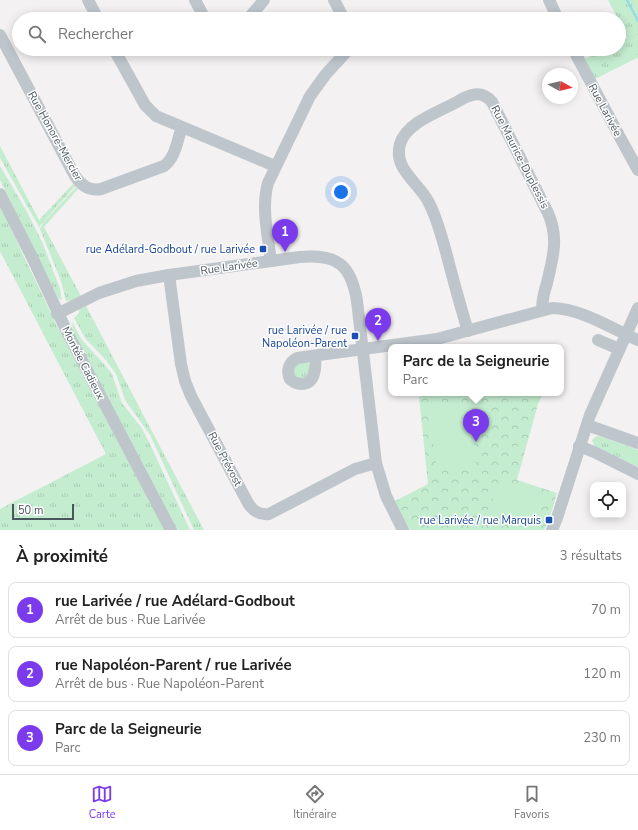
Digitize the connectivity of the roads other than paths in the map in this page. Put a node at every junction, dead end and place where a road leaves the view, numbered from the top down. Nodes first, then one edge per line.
1 (88, 0) edge
2 (195, 0) edge
3 (264, 0) edge
4 (334, 0) edge
5 (549, 0) edge
6 (94, 12) edge
7 (201, 12) edge
8 (254, 12) edge
9 (340, 12) edge
10 (555, 12) edge
11 (0, 35) edge
12 (118, 56) edge
13 (343, 56) edge
14 (577, 56) edge
15 (182, 127) junction
16 (275, 166) junction
17 (638, 170) edge
18 (0, 194) edge
19 (271, 261) junction
20 (169, 275) junction
21 (638, 308) edge
22 (542, 310) junction
23 (57, 314) junction
24 (468, 331) junction
25 (626, 334) junction
26 (598, 340) dead end
27 (638, 340) edge
28 (403, 344) edge
29 (388, 346) edge
30 (362, 350) junction
31 (619, 350) junction
32 (315, 356) dead end
33 (587, 425) junction
34 (638, 443) edge
35 (579, 446) junction
36 (376, 463) junction
37 (638, 474) edge
38 (171, 530) edge
39 (403, 530) edge
40 (552, 530) edge

1 - 6 street
2 - 7 street
3 - 8 street
4 - 9 street
5 - 10 street
11 - 15 street, Rue Honoré-Mercier
12 - 15 street
13 - 16 street
14 - 17 street, Rue Larivée
15 - 16 street
16 - 19 street
18 - 23 street, Montée Cadieux
19 - 20 street, Rue Larivée
19 - 30 street, Rue Larivée
20 - 23 street, Rue Larivée
20 - 36 street, Rue Prévost
21 - 25 street
22 - 24 street
22 - 24 street, Rue Maurice-Duplessis
22 - 25 street
23 - 38 street, Montée Cadieux
24 - 28 street
25 - 27 street
25 - 31 street
26 - 31 street
29 - 30 street
30 - 32 street
30 - 36 street, Rue Larivée
31 - 33 street
33 - 34 street
33 - 35 street
35 - 37 street
35 - 40 street
36 - 39 street, Rue Larivée

